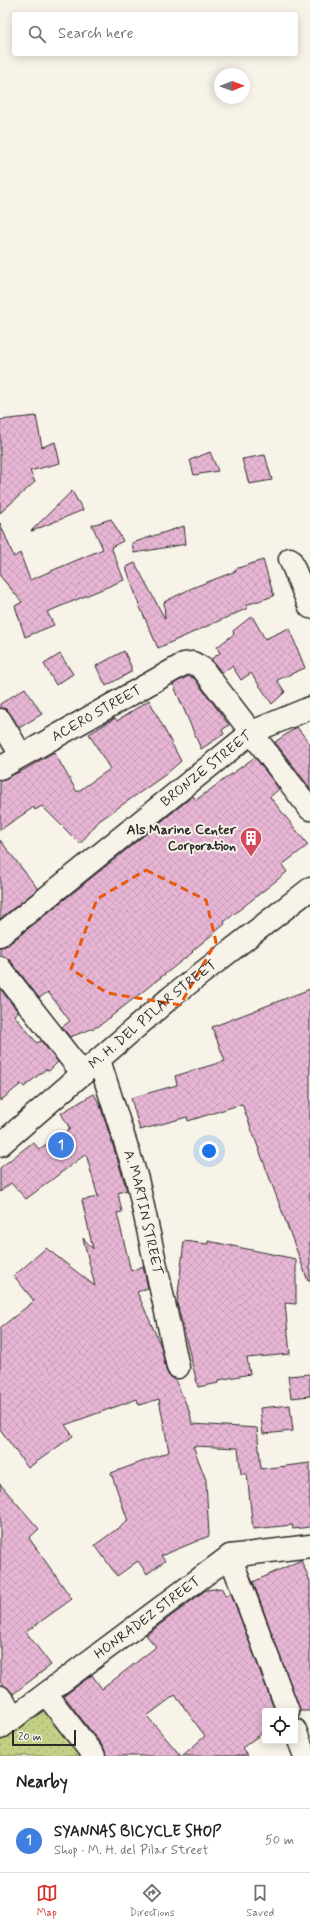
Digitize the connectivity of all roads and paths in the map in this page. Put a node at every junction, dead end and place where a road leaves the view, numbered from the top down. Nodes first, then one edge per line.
1 (290, 559) dead end
2 (310, 607) edge
3 (310, 708) edge
4 (0, 720) edge
5 (252, 732) junction
6 (21, 755) junction
7 (0, 768) edge
8 (310, 809) edge
9 (310, 889) edge
10 (0, 935) edge
11 (0, 968) edge
12 (99, 1060) junction
13 (83, 1074) junction
14 (0, 1145) edge
15 (178, 1367) dead end
16 (310, 1546) edge
17 (230, 1556) junction
18 (46, 1694) junction
19 (0, 1697) edge
20 (287, 1708) edge
21 (8, 1722) edge
22 (298, 1738) edge
23 (94, 1756) edge
24 (305, 1756) edge

1 - 2 street
3 - 5 street, BRONZE STREET
4 - 6 street
5 - 6 street, ACERO STREET
5 - 8 street
5 - 10 street, BRONZE STREET
6 - 7 street, ACERO STREET
9 - 12 street, M. H. DEL PILAR STREET
11 - 13 street
12 - 13 street, M. H. DEL PILAR STREET
12 - 15 street, A. MARTIN STREET
13 - 14 street, M. H. DEL PILAR STREET
16 - 17 street, HONRADEZ STREET
17 - 18 street, HONRADEZ STREET
17 - 20 street
18 - 21 street, HONRADEZ STREET
18 - 23 street
19 - 21 street
22 - 24 street

